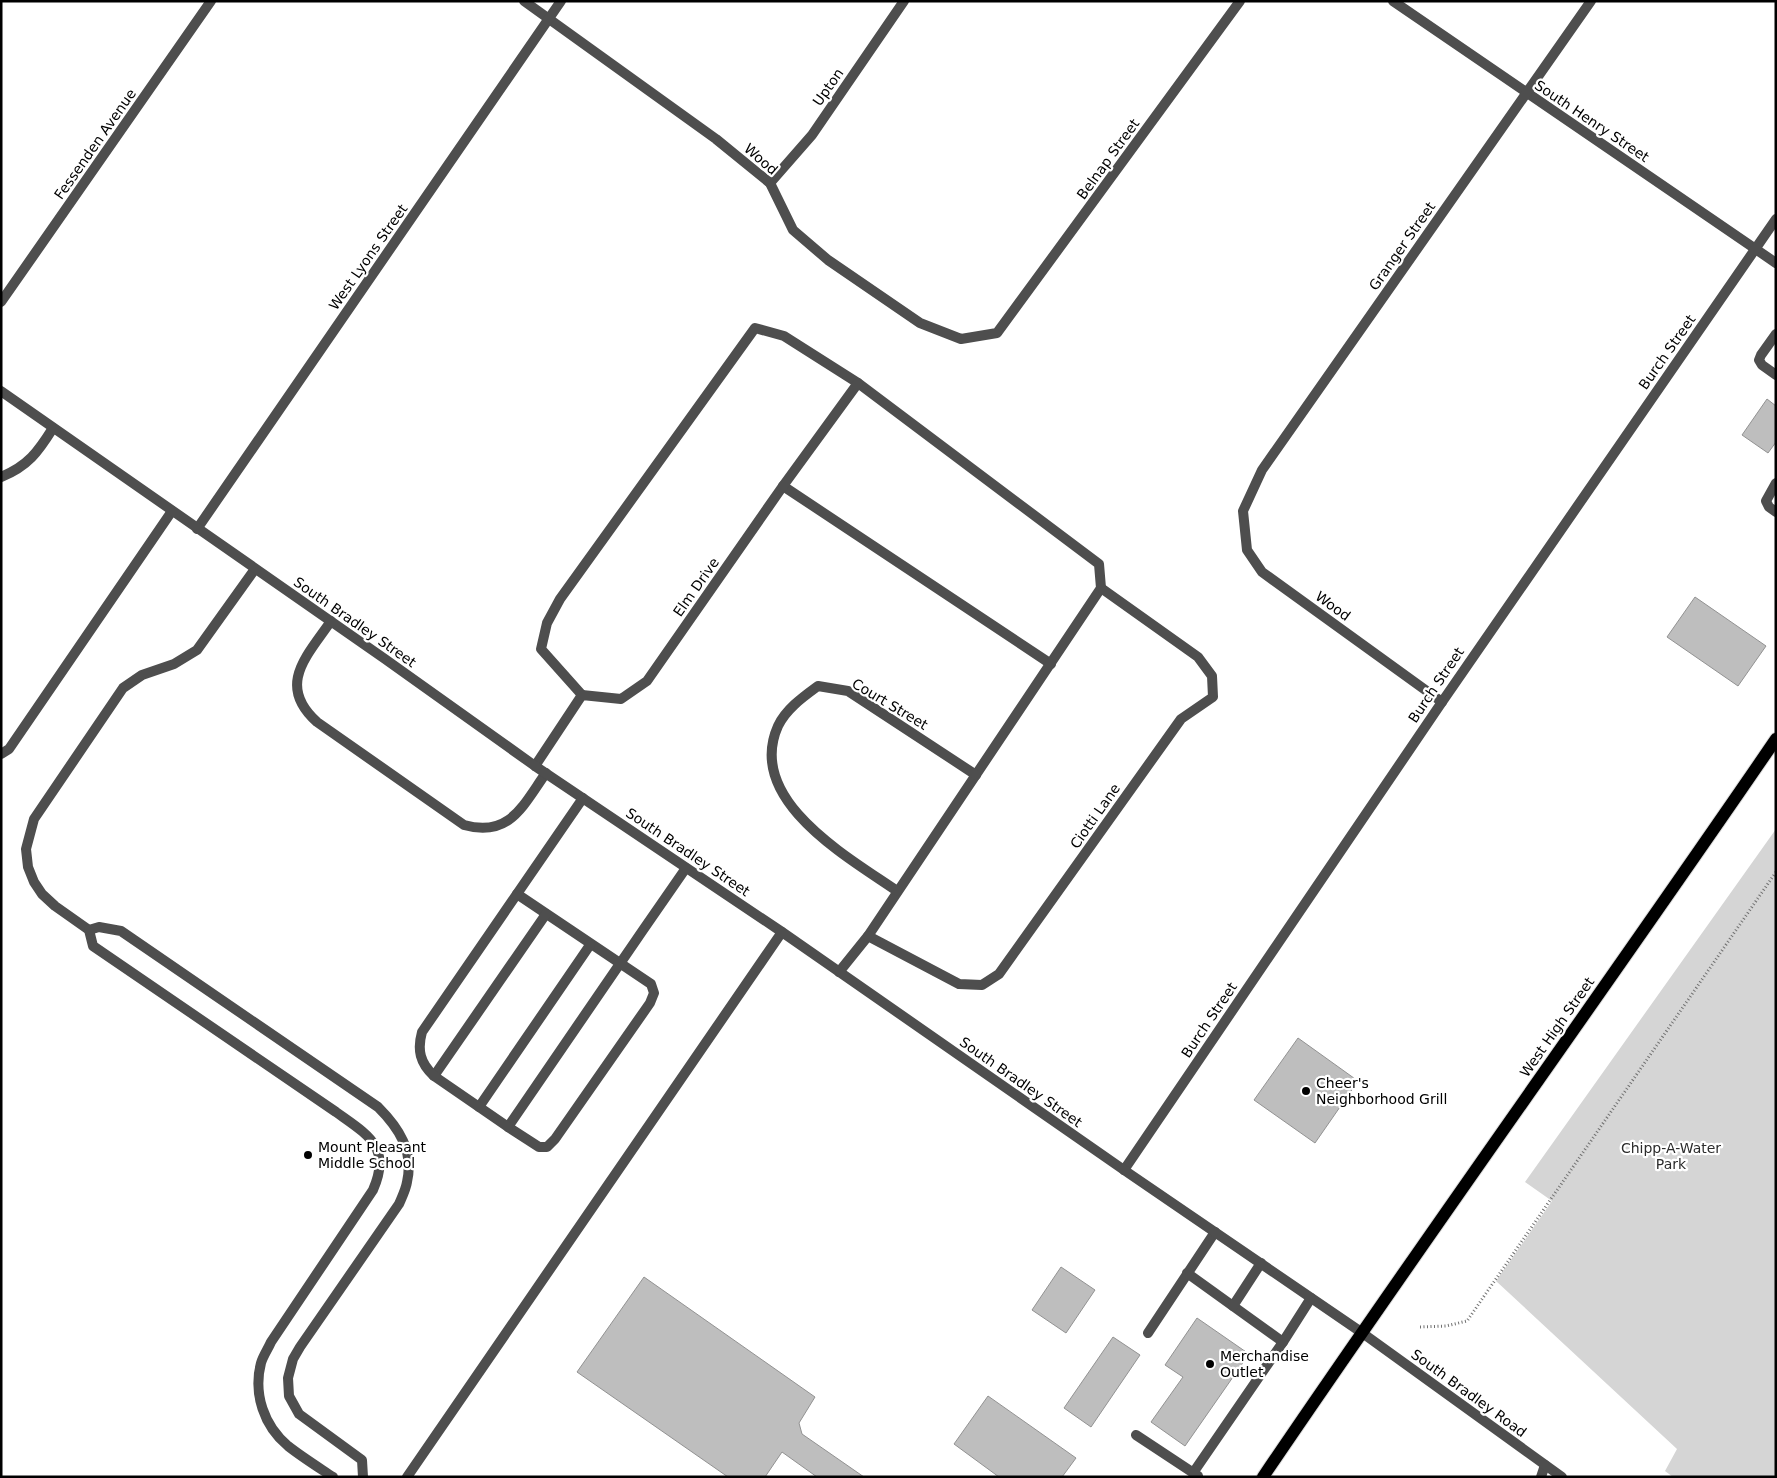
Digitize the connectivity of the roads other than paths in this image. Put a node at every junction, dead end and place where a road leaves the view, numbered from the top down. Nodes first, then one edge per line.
1 (211, 1) edge
2 (524, 1) edge
3 (561, 1) edge
4 (904, 1) edge
5 (1240, 1) edge
6 (1393, 1) edge
7 (1591, 1) edge
8 (549, 18) junction
9 (1526, 93) junction
10 (770, 184) junction
11 (1776, 219) edge
12 (1755, 248) junction
13 (1776, 263) edge
14 (1, 302) edge
15 (997, 333) joint
16 (1776, 334) edge
17 (1776, 375) edge
18 (858, 383) junction
19 (1, 392) edge
20 (53, 428) junction
21 (1, 477) edge
22 (1776, 483) edge
23 (784, 486) junction
24 (172, 511) junction
25 (1243, 512) joint
26 (1776, 512) edge
27 (197, 529) junction
28 (255, 569) junction
29 (1101, 588) junction
30 (331, 621) junction
31 (1051, 664) junction
32 (582, 695) junction
33 (1442, 702) junction
34 (1776, 739) edge
35 (1, 754) edge
36 (535, 766) junction
37 (546, 773) junction
38 (976, 775) junction
39 (583, 798) junction
40 (686, 868) junction
41 (897, 891) junction
42 (517, 894) junction
43 (546, 914) junction
44 (89, 930) junction
45 (782, 932) junction
46 (868, 936) junction
47 (590, 945) junction
48 (620, 964) junction
49 (839, 972) junction
50 (434, 1076) junction
51 (478, 1107) junction
52 (508, 1127) junction
53 (1124, 1170) junction
54 (1215, 1232) junction
55 (1261, 1263) junction
56 (1187, 1274) junction
57 (1311, 1298) junction
58 (1233, 1306) junction
59 (1361, 1332) junction
60 (1148, 1333) dead end
61 (1283, 1342) junction
62 (1136, 1434) dead end
63 (1546, 1465) junction
64 (1196, 1475) edge
65 (333, 1477) edge
66 (363, 1477) edge
67 (407, 1477) edge
68 (1262, 1477) edge
69 (1541, 1477) edge
70 (1562, 1477) edge

1 - 14 street, Fessenden Avenue
2 - 8 street, Wood
3 - 8 street, West Lyons Street
4 - 10 street, Upton
5 - 15 street, Belnap Street
6 - 9 street, South Henry Street
7 - 9 street, Granger Street
8 - 10 street, Wood
8 - 27 street, West Lyons Street
9 - 12 street, South Henry Street
9 - 25 street, Granger Street
10 - 15 street, Wood
11 - 12 street, Burch Street
12 - 13 street, South Henry Street
12 - 33 street, Burch Street
16 - 17 street
18 - 23 street, Elm Drive
18 - 29 street
18 - 32 street
19 - 20 street, South Bradley Street
20 - 21 street
20 - 24 street, South Bradley Street
22 - 26 street
23 - 31 street
23 - 32 street, Elm Drive
24 - 27 street, South Bradley Street
24 - 35 street
25 - 33 street, Wood
27 - 28 street, South Bradley Street
28 - 30 street, South Bradley Street
28 - 44 street
29 - 31 street
29 - 46 street, Ciotti Lane
30 - 36 street, South Bradley Street
30 - 37 street
31 - 38 street
32 - 36 street
33 - 53 street, Burch Street
34 - 59 main road, West High Street
36 - 37 street, South Bradley Street
37 - 39 street, South Bradley Street
38 - 41 street
38 - 41 street, Court Street
39 - 40 street, South Bradley Street
39 - 42 street
40 - 45 street, South Bradley Street
40 - 48 street
41 - 46 street
42 - 43 street
42 - 50 street
43 - 47 street
43 - 50 street
44 - 65 street
44 - 66 street
45 - 49 street, South Bradley Street
45 - 67 street
46 - 49 street
47 - 48 street
47 - 51 street
48 - 52 street
48 - 52 street
49 - 53 street, South Bradley Street
50 - 51 street
51 - 52 street
53 - 54 street, South Bradley Street
54 - 55 street, South Bradley Street
54 - 56 street
55 - 57 street, South Bradley Street
55 - 58 street
56 - 58 street
56 - 60 street
57 - 59 street, South Bradley Street
57 - 61 street
58 - 61 street
59 - 63 street, South Bradley Road
59 - 68 main road, West High Street
61 - 64 street
62 - 64 street
63 - 69 street
63 - 70 street, South Bradley Road

